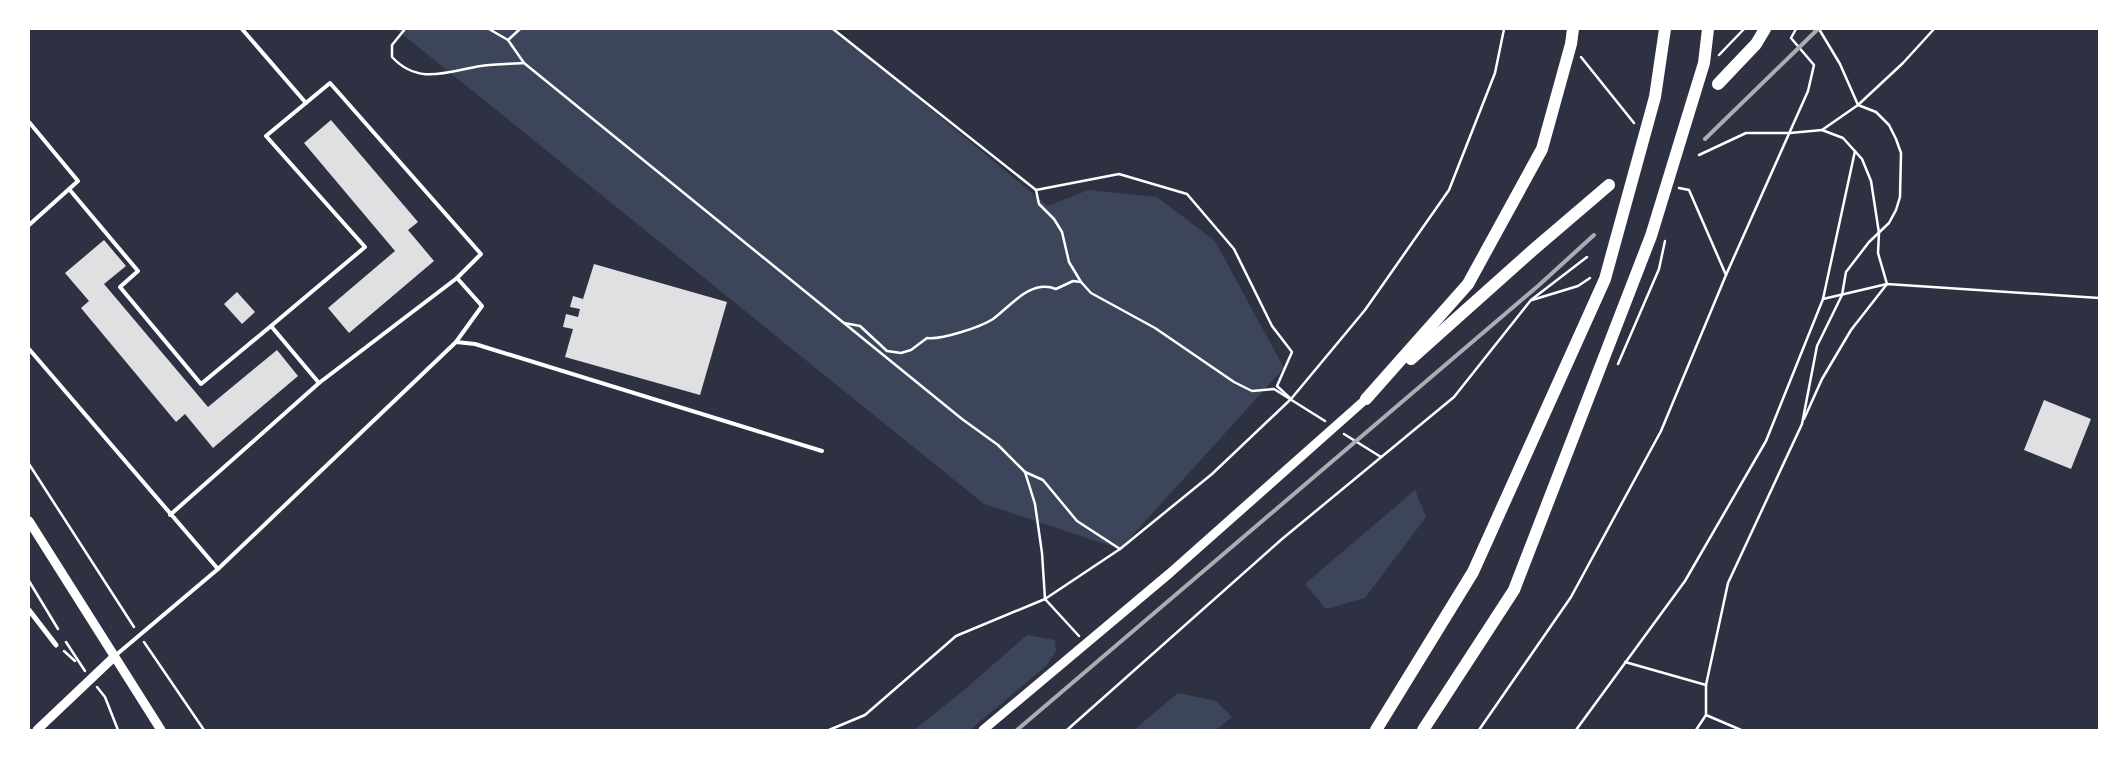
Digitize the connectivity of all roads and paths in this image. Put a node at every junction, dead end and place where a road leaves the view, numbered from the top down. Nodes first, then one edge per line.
1 (242, 29) edge
2 (405, 29) edge
3 (489, 29) edge
4 (520, 29) edge
5 (833, 29) edge
6 (1504, 29) edge
7 (1573, 29) edge
8 (1665, 29) edge
9 (1708, 29) edge
10 (1744, 29) edge
11 (1765, 29) edge
12 (1796, 29) edge
13 (1819, 29) edge
14 (1934, 29) edge
15 (508, 40) junction
16 (1571, 44) junction
17 (1709, 62) junction
18 (524, 63) junction
19 (1718, 84) dead end
20 (306, 103) junction
21 (1858, 106) junction
22 (1628, 116) dead end
23 (29, 122) edge
24 (1822, 130) junction
25 (1790, 133) junction
26 (1855, 151) junction
27 (1699, 155) dead end
28 (1609, 185) dead end
29 (1679, 188) dead end
30 (69, 189) junction
31 (1036, 190) junction
32 (29, 225) edge
33 (1879, 233) junction
34 (1587, 257) dead end
35 (1726, 275) junction
36 (457, 278) junction
37 (1081, 282) junction
38 (1888, 284) junction
39 (1578, 286) dead end
40 (1842, 295) junction
41 (2099, 298) edge
42 (1823, 299) junction
43 (1531, 300) junction
44 (842, 322) junction
45 (271, 326) junction
46 (456, 342) junction
47 (29, 349) edge
48 (319, 383) junction
49 (1290, 399) junction
50 (1366, 399) junction
51 (1802, 424) junction
52 (822, 451) dead end
53 (29, 464) edge
54 (1025, 472) junction
55 (170, 515) junction
56 (29, 521) edge
57 (1120, 548) junction
58 (218, 569) junction
59 (29, 581) edge
60 (1045, 599) junction
61 (29, 610) edge
62 (59, 630) dead end
63 (139, 635) junction
64 (64, 638) dead end
65 (56, 644) joint
66 (1087, 644) junction
67 (114, 657) junction
68 (1624, 662) junction
69 (91, 679) junction
70 (1706, 685) junction
71 (1706, 715) junction
72 (37, 730) edge
73 (118, 730) edge
74 (161, 730) edge
75 (204, 730) edge
76 (829, 730) edge
77 (983, 730) edge
78 (1067, 730) edge
79 (1376, 730) edge
80 (1423, 730) edge
81 (1479, 730) edge
82 (1576, 730) edge
83 (1696, 730) edge
84 (1741, 730) edge

1 - 20 lane
2 - 18 path
3 - 15 path
4 - 15 path
5 - 31 path
6 - 49 path
7 - 16 highway
8 - 79 highway
9 - 17 highway
10 - 17 path
11 - 19 highway
12 - 25 path
13 - 21 path
14 - 21 path
15 - 18 path
16 - 22 path
16 - 50 highway
17 - 80 highway
18 - 44 path
20 - 36 lane
20 - 45 lane
21 - 24 path
21 - 33 path
23 - 30 lane
24 - 25 path
24 - 26 path
25 - 27 path
25 - 35 path
26 - 33 path
26 - 42 path
28 - 50 highway
29 - 35 path
30 - 32 lane
30 - 45 lane
31 - 37 path
31 - 49 path
33 - 38 path
33 - 40 path
34 - 43 path
35 - 81 path
36 - 46 lane
36 - 48 lane
37 - 44 path
37 - 49 path
38 - 40 path
38 - 41 path
38 - 51 path
39 - 43 path
40 - 42 path
40 - 51 path
42 - 68 path
43 - 78 path
44 - 54 path
45 - 48 lane
46 - 52 lane
46 - 58 lane
47 - 55 lane
48 - 55 lane
49 - 57 path
50 - 66 street
51 - 70 path
53 - 63 path
54 - 57 path
54 - 60 path
55 - 58 lane
56 - 67 street
57 - 60 path
58 - 63 lane
59 - 62 path
60 - 66 path
60 - 76 path
61 - 65 street
63 - 67 lane
63 - 75 path
64 - 65 path
66 - 77 street
67 - 69 street
67 - 74 street
68 - 70 path
68 - 82 path
69 - 72 street
69 - 73 path
70 - 71 path
71 - 83 path
71 - 84 path

